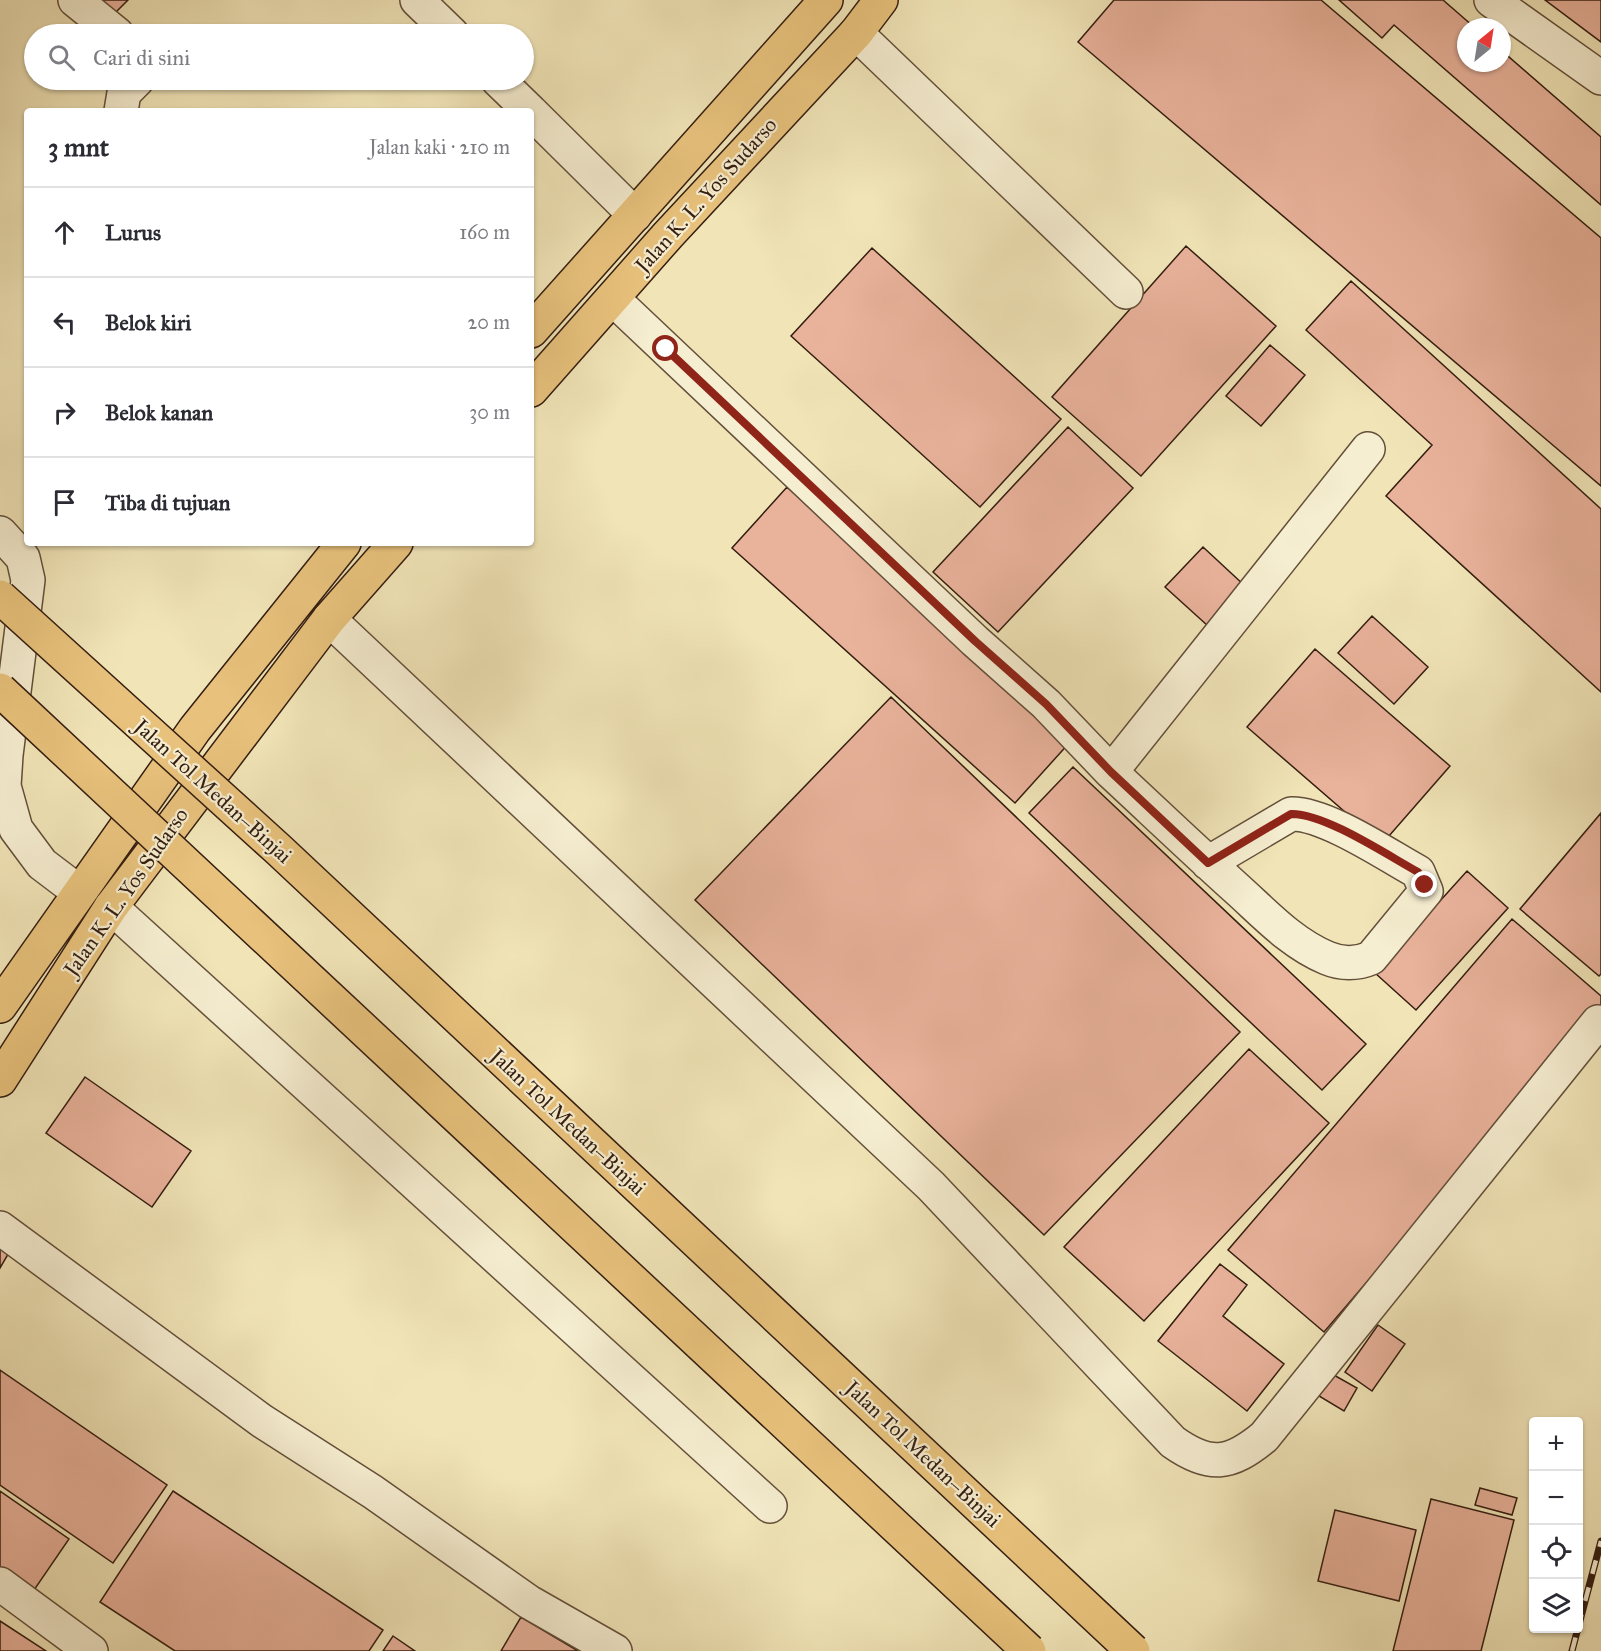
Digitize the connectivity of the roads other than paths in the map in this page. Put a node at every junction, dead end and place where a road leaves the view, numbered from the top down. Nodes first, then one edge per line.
1 (75, 0) edge
2 (417, 0) edge
3 (881, 0) edge
4 (1491, 0) edge
5 (823, 1) edge
6 (105, 24) edge
7 (442, 24) edge
8 (856, 33) junction
9 (1601, 78) edge
10 (127, 90) edge
11 (508, 90) edge
12 (122, 108) edge
13 (526, 108) edge
14 (534, 116) edge
15 (634, 215) junction
16 (1126, 292) dead end
17 (613, 299) junction
18 (534, 323) edge
19 (534, 387) edge
20 (1368, 449) dead end
21 (0, 533) edge
22 (342, 546) edge
23 (393, 546) edge
24 (0, 597) edge
25 (329, 619) junction
26 (0, 690) edge
27 (1111, 772) junction
28 (1208, 863) junction
29 (79, 892) junction
30 (111, 907) junction
31 (0, 1005) edge
32 (1598, 1022) dead end
33 (0, 1080) edge
34 (0, 1228) edge
35 (770, 1506) dead end
36 (0, 1584) edge
37 (91, 1651) edge
38 (615, 1651) edge
39 (1029, 1651) edge
40 (1133, 1651) edge

1 - 6 street
2 - 7 street
3 - 8 highway, Jalan K. L. Yos Sudarso
4 - 9 street
5 - 15 highway, Jalan K. L. Yos Sudarso
8 - 16 street
8 - 17 highway, Jalan K. L. Yos Sudarso
10 - 12 street
11 - 13 street
14 - 15 street
15 - 18 highway, Jalan K. L. Yos Sudarso
17 - 19 highway, Jalan K. L. Yos Sudarso
17 - 27 street
20 - 27 street
21 - 29 street
22 - 29 highway, Jalan K. L. Yos Sudarso
23 - 25 highway, Jalan K. L. Yos Sudarso
24 - 40 highway, Jalan Tol Medan–Binjai, bridge
25 - 30 highway, Jalan K. L. Yos Sudarso
25 - 32 street
26 - 39 highway, bridge
27 - 28 street
28 - 28 street
29 - 31 highway, Jalan K. L. Yos Sudarso
30 - 33 highway, Jalan K. L. Yos Sudarso
30 - 35 street
34 - 38 street
36 - 37 street

